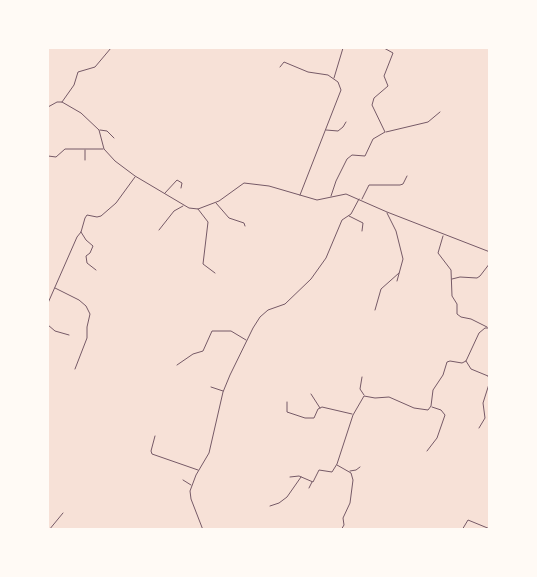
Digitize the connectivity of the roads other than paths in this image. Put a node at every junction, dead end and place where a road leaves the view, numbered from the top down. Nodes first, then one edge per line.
1 (111, 48) edge
2 (342, 48) edge
3 (384, 48) edge
4 (280, 67) dead end
5 (334, 79) junction
6 (62, 102) junction
7 (48, 106) edge
8 (440, 112) dead end
9 (346, 122) dead end
10 (100, 130) junction
11 (325, 130) junction
12 (385, 132) junction
13 (114, 138) dead end
14 (85, 149) junction
15 (104, 149) junction
16 (48, 156) edge
17 (84, 160) dead end
18 (135, 176) junction
19 (407, 176) dead end
20 (181, 188) dead end
21 (165, 194) junction
22 (300, 196) junction
23 (330, 198) junction
24 (360, 199) junction
25 (216, 203) junction
26 (184, 205) junction
27 (198, 209) junction
28 (387, 212) junction
29 (349, 216) junction
30 (245, 226) dead end
31 (160, 230) dead end
32 (362, 231) dead end
33 (81, 232) junction
34 (443, 234) junction
35 (490, 252) edge
36 (490, 263) edge
37 (96, 270) dead end
38 (215, 273) dead end
39 (399, 273) junction
40 (452, 279) junction
41 (397, 281) dead end
42 (54, 288) junction
43 (48, 303) edge
44 (375, 310) dead end
45 (48, 326) edge
46 (489, 328) edge
47 (69, 335) dead end
48 (247, 340) junction
49 (466, 361) junction
50 (177, 365) dead end
51 (75, 368) dead end
52 (362, 377) dead end
53 (490, 380) edge
54 (211, 387) dead end
55 (223, 392) junction
56 (311, 394) dead end
57 (364, 396) junction
58 (287, 402) dead end
59 (431, 406) junction
60 (320, 408) junction
61 (353, 415) junction
62 (479, 428) dead end
63 (155, 436) dead end
64 (427, 451) dead end
65 (336, 464) junction
66 (360, 467) dead end
67 (199, 470) junction
68 (348, 471) junction
69 (301, 476) junction
70 (290, 477) dead end
71 (183, 480) dead end
72 (312, 482) junction
73 (191, 485) junction
74 (309, 488) dead end
75 (270, 506) dead end
76 (63, 513) dead end
77 (490, 529) edge
78 (49, 530) edge
79 (203, 530) edge
80 (331, 530) edge
81 (340, 530) edge
82 (462, 530) edge

1 - 6 street
2 - 5 street
3 - 12 street
4 - 5 street
5 - 11 street
6 - 7 street
6 - 10 street
8 - 12 street
9 - 11 street
10 - 13 street
10 - 15 street
11 - 22 street
12 - 23 street
14 - 15 street
14 - 16 street
14 - 17 street
15 - 18 street
18 - 21 street
18 - 33 street
19 - 24 street
20 - 21 street
21 - 26 street
22 - 23 street
22 - 25 street
23 - 24 street
24 - 28 street
24 - 29 street
25 - 27 street
25 - 30 street
26 - 27 street
26 - 31 street
27 - 38 street
28 - 34 street
28 - 39 street
29 - 32 street
29 - 48 street
33 - 37 street
33 - 42 street
34 - 35 street
34 - 40 street
36 - 40 street
39 - 41 street
39 - 44 street
40 - 46 street
42 - 43 street
42 - 51 street
45 - 47 street
46 - 49 street
48 - 50 street
48 - 55 street
49 - 53 street
49 - 59 street
52 - 57 street
53 - 62 street
54 - 55 street
55 - 67 street
56 - 60 street
57 - 59 street
57 - 61 street
58 - 60 street
59 - 64 street
60 - 61 street
61 - 65 street
63 - 67 street
65 - 68 street
65 - 72 street
66 - 68 street
67 - 73 street
68 - 81 street
69 - 70 street
69 - 72 street
69 - 75 street
71 - 73 street
72 - 74 street
73 - 79 street
76 - 78 street
77 - 82 street
80 - 81 street

